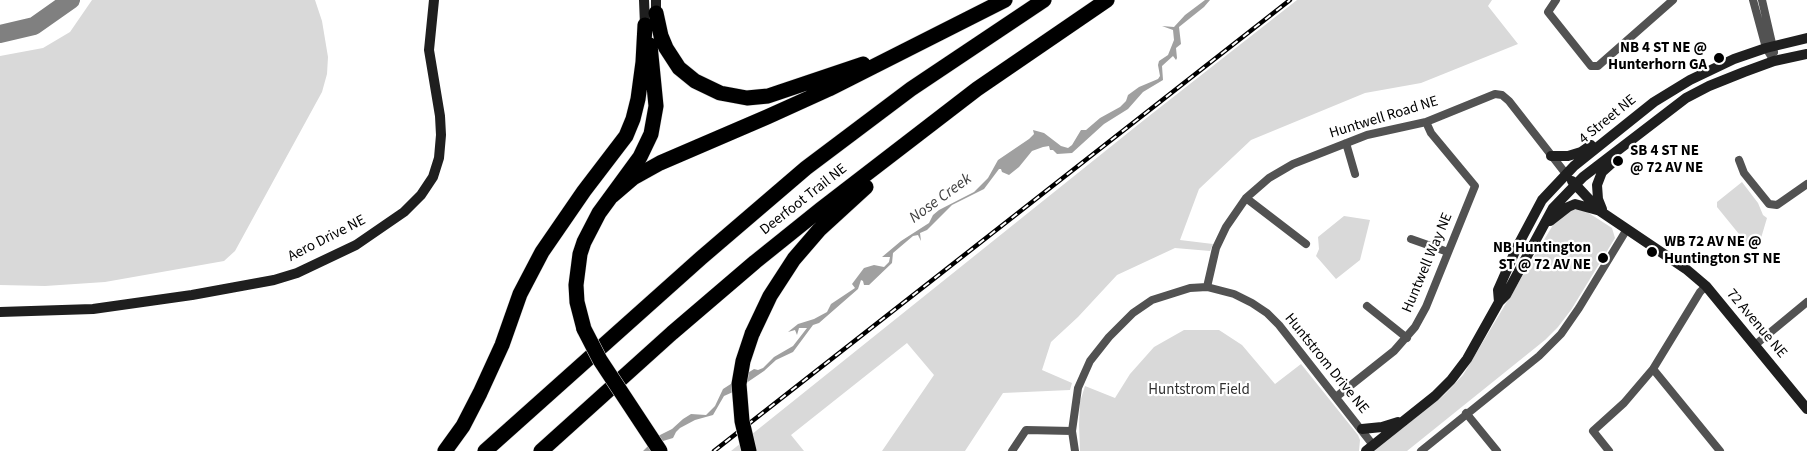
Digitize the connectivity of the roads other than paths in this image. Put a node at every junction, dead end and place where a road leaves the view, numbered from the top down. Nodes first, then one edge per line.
1 (434, 0) edge
2 (644, 0) edge
3 (1005, 0) edge
4 (1044, 0) edge
5 (1556, 0) edge
6 (1672, 0) edge
7 (1753, 0) edge
8 (1762, 0) edge
9 (1100, 4) edge
10 (656, 7) edge
11 (645, 25) junction
12 (936, 36) junction
13 (1807, 38) edge
14 (1770, 47) junction
15 (1807, 54) edge
16 (1774, 61) junction
17 (1673, 91) junction
18 (1651, 104) junction
19 (1657, 119) junction
20 (1426, 122) junction
21 (1346, 143) junction
22 (1551, 156) junction
23 (1739, 160) dead end
24 (1355, 174) dead end
25 (1566, 174) junction
26 (1807, 184) edge
27 (1575, 185) junction
28 (612, 196) junction
29 (1246, 198) junction
30 (1602, 212) junction
31 (1544, 225) junction
32 (1627, 229) junction
33 (1412, 239) dead end
34 (1306, 244) dead end
35 (1448, 252) junction
36 (1706, 286) junction
37 (1207, 287) junction
38 (1499, 302) junction
39 (1807, 302) edge
40 (1367, 306) dead end
41 (0, 312) edge
42 (1407, 338) junction
43 (1755, 345) junction
44 (1653, 369) junction
45 (1336, 397) junction
46 (1807, 409) edge
47 (1466, 413) junction
48 (1410, 417) junction
49 (1362, 429) junction
50 (1072, 431) junction
51 (1370, 448) edge
52 (445, 451) edge
53 (485, 451) edge
54 (541, 451) edge
55 (660, 451) edge
56 (749, 451) edge
57 (1012, 451) edge
58 (1075, 451) edge
59 (1421, 451) edge
60 (1497, 451) edge
61 (1609, 451) edge
62 (1720, 451) edge

1 - 41 street, Aero Drive NE
2 - 11 street
3 - 12 highway
4 - 53 highway, Deerfoot Trail NE
5 - 6 street
7 - 14 street
8 - 14 street
9 - 54 highway, Deerfoot Trail NE
9 - 56 highway, bridge
10 - 12 highway
11 - 28 highway
11 - 52 highway
12 - 28 highway
13 - 14 street, 4 Street NE
14 - 16 street
14 - 17 street, 4 Street NE
15 - 16 street, 4 Street NE
16 - 19 street, 4 Street NE
17 - 18 street, 4 Street NE
17 - 27 street
18 - 22 street
18 - 25 street, 4 Street NE
19 - 27 street, 4 Street NE
19 - 30 street
20 - 21 street, Huntwell Road NE
20 - 22 street, Huntwell Road NE
20 - 35 street, Huntwell Way NE
21 - 24 street
21 - 29 street, Huntwell Road NE
22 - 25 street, Huntwell Road NE
23 - 26 street
25 - 27 street, 72 Avenue NE
25 - 38 street, 4 Street NE
27 - 30 street, 72 Avenue NE
27 - 31 street, 4 Street NE
28 - 55 highway, bridge
29 - 34 street
29 - 37 street, Huntwell Road NE
30 - 31 street
30 - 32 street, 72 Avenue NE
31 - 38 street, 4 Street NE
32 - 36 street, 72 Avenue NE
32 - 47 street
33 - 35 street
35 - 42 street, Huntwell Way NE
36 - 43 street, 72 Avenue NE
36 - 44 street
37 - 45 street, Huntstrom Drive NE
37 - 50 street, Huntstrom Drive NE
38 - 48 street, 4 Street NE
39 - 43 street
40 - 42 street
42 - 45 street, Huntwell Way NE
43 - 46 street, 72 Avenue NE
44 - 61 street
44 - 62 street
45 - 49 street, Huntstrom Drive NE
47 - 59 street
47 - 60 street
48 - 49 street
48 - 51 street, 4 Street NE
49 - 51 street, Huntstrom Drive NE
50 - 57 street
50 - 58 street, Huntstrom Drive NE

